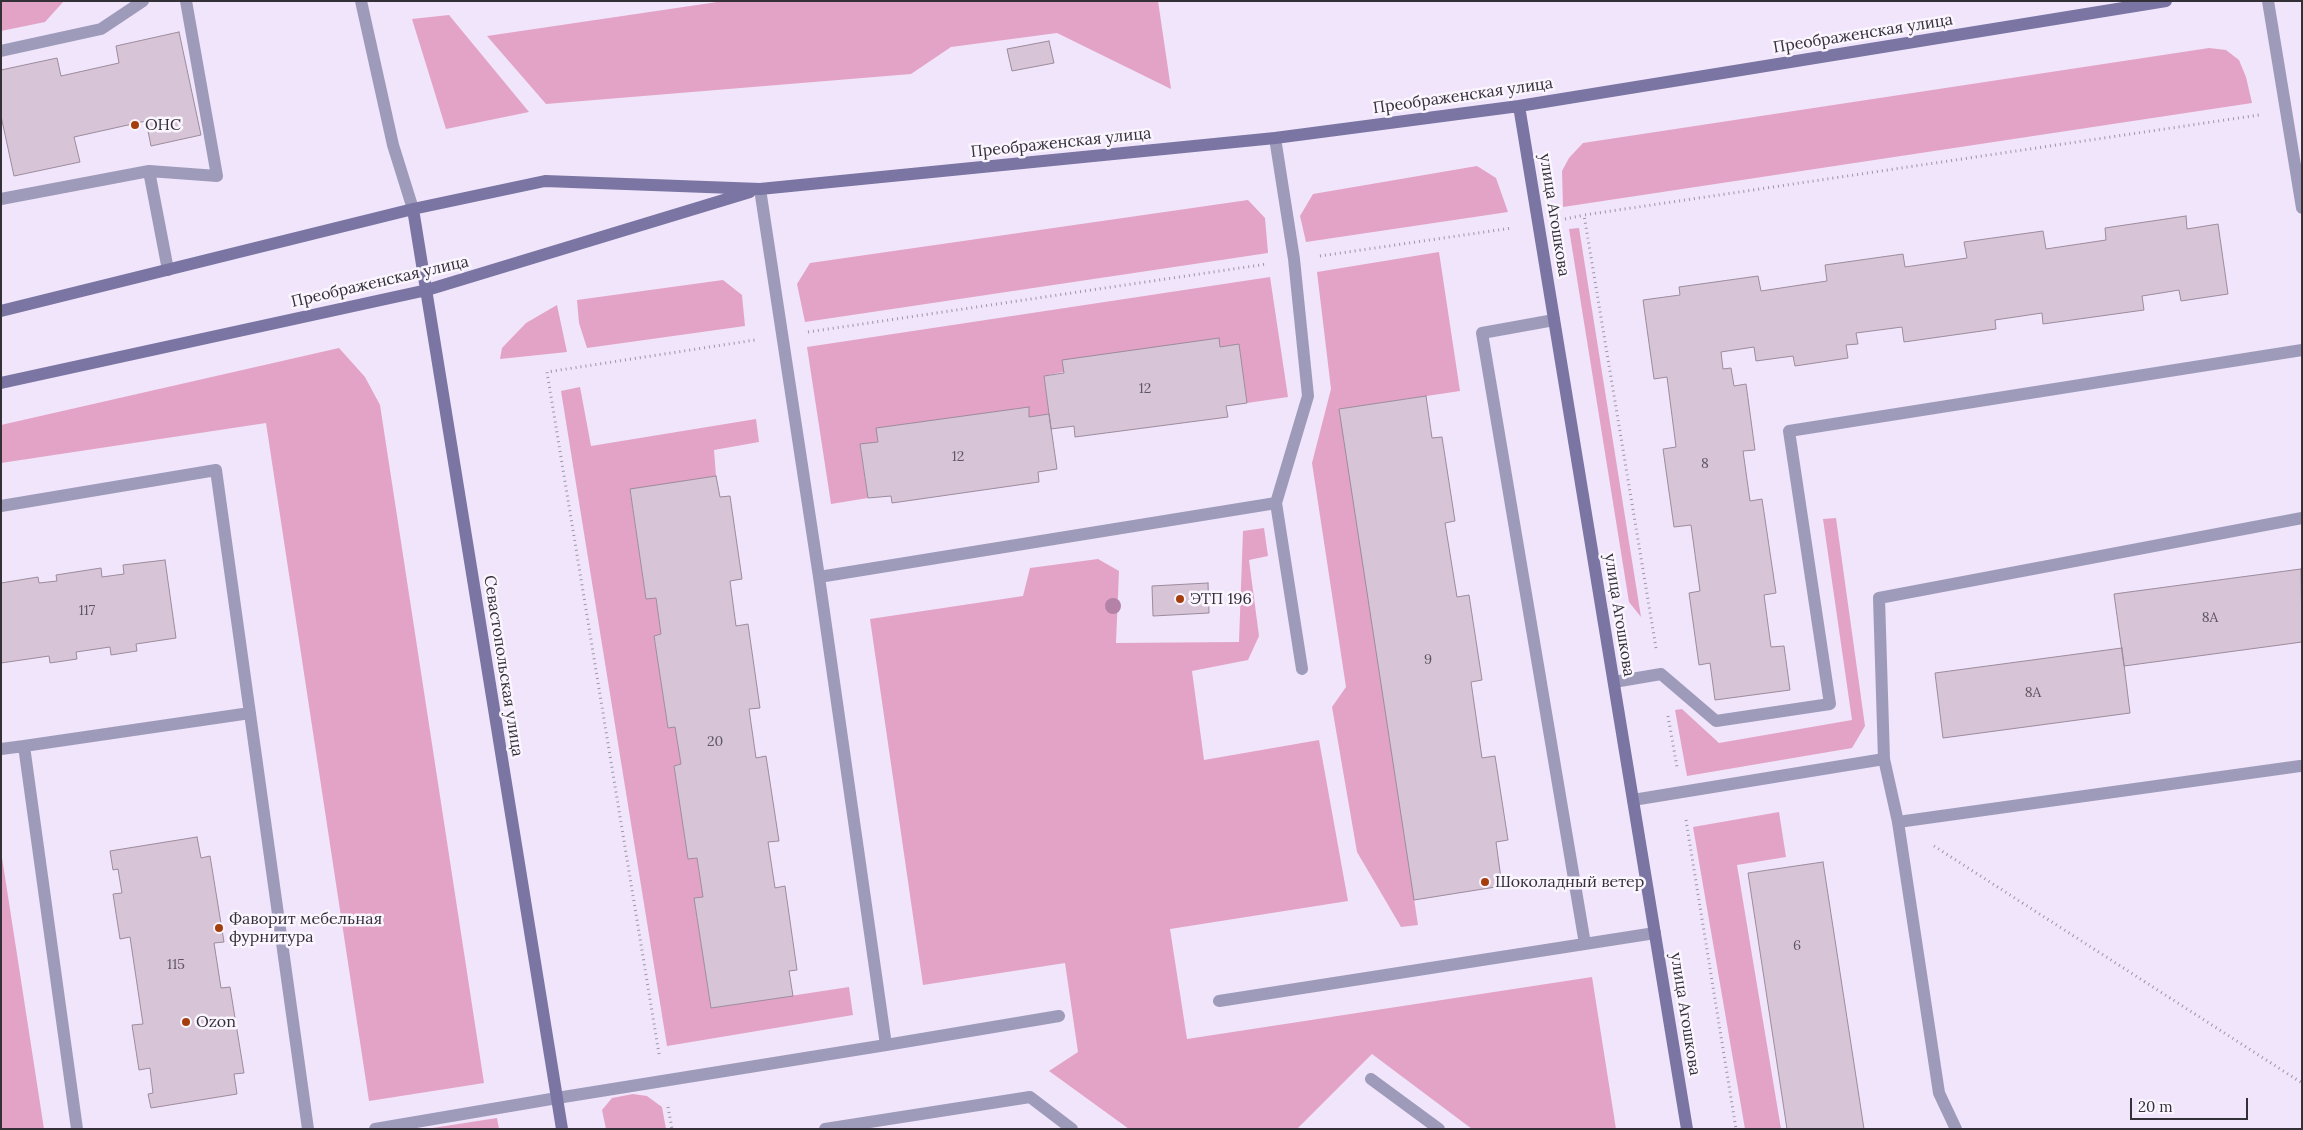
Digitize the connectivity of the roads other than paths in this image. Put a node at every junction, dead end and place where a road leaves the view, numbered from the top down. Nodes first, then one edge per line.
1 (143, 1) edge
2 (186, 1) edge
3 (361, 1) edge
4 (2166, 1) edge
5 (2268, 1) edge
6 (1, 51) edge
7 (1519, 106) junction
8 (1275, 138) junction
9 (149, 171) junction
10 (760, 189) junction
11 (1, 199) edge
12 (2302, 208) edge
13 (413, 209) junction
14 (168, 270) junction
15 (426, 290) junction
16 (1, 311) edge
17 (1554, 320) junction
18 (2302, 350) edge
19 (1, 383) edge
20 (1276, 502) junction
21 (1, 506) edge
22 (2302, 518) edge
23 (819, 577) junction
24 (1302, 669) dead end
25 (1614, 682) junction
26 (250, 713) junction
27 (24, 746) junction
28 (1, 749) edge
29 (1884, 759) junction
30 (2300, 766) dead end
31 (1633, 800) junction
32 (1898, 822) junction
33 (1655, 933) junction
34 (1585, 944) junction
35 (1219, 1001) dead end
36 (1060, 1016) dead end
37 (886, 1045) junction
38 (1371, 1079) dead end
39 (557, 1098) junction
40 (78, 1129) edge
41 (308, 1129) edge
42 (375, 1129) edge
43 (562, 1129) edge
44 (825, 1129) edge
45 (1072, 1129) edge
46 (1439, 1129) edge
47 (1687, 1129) edge
48 (1956, 1129) edge

1 - 6 street
2 - 9 street
3 - 13 street
4 - 7 main road, Преображенская улица
5 - 12 street
7 - 8 main road, Преображенская улица
7 - 17 main road, улица Агошкова
8 - 10 main road, Преображенская улица
8 - 20 street
9 - 11 street
9 - 14 street
10 - 13 main road, Преображенская улица
10 - 15 main road, Преображенская улица
10 - 23 street
13 - 14 main road, Преображенская улица
13 - 15 main road, Севастопольская улица
14 - 16 main road, Преображенская улица
15 - 19 main road, Преображенская улица
15 - 39 main road, Севастопольская улица
17 - 25 main road, улица Агошкова
17 - 34 street
18 - 25 street
20 - 23 street
20 - 24 street
21 - 26 street
22 - 29 street
23 - 37 street
25 - 31 main road, улица Агошкова
26 - 27 street
26 - 41 street
27 - 28 street
27 - 40 street
29 - 31 street
29 - 32 street
30 - 32 street
31 - 33 main road, улица Агошкова
32 - 48 street
33 - 34 street
33 - 47 main road, улица Агошкова
34 - 35 street
36 - 37 street
37 - 39 street
38 - 46 street
39 - 42 street
39 - 43 main road, Севастопольская улица
44 - 45 street

